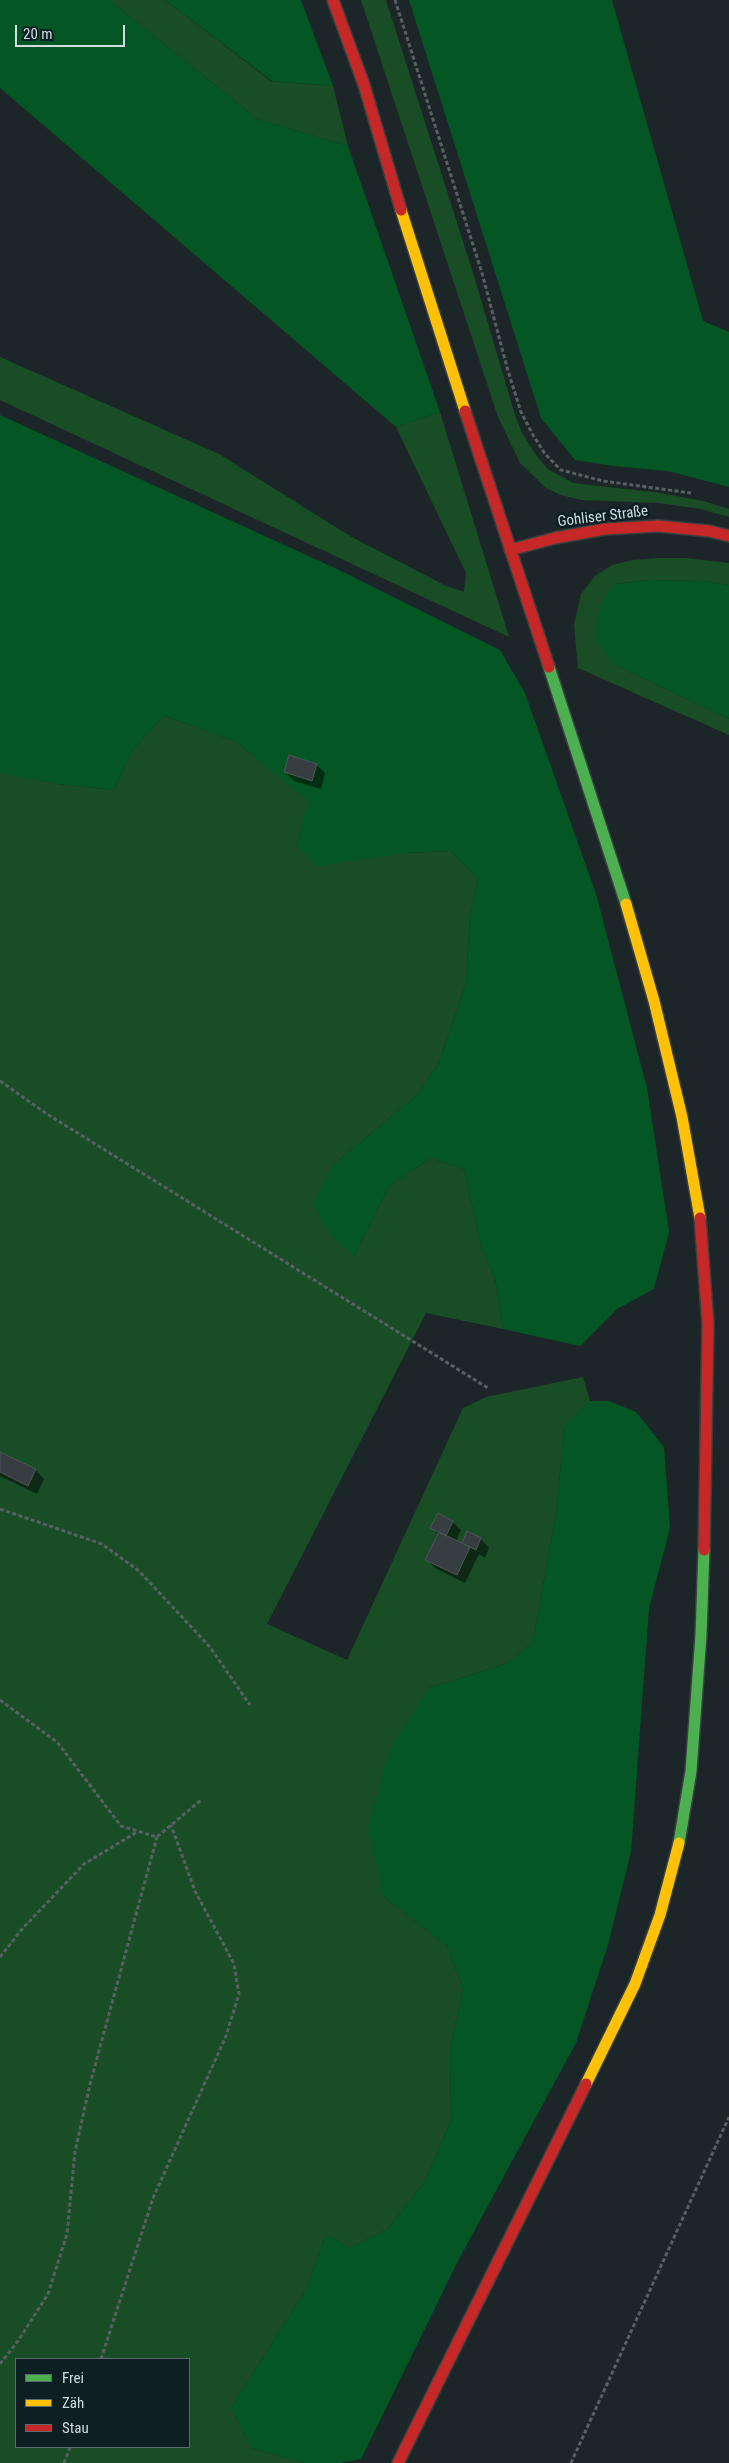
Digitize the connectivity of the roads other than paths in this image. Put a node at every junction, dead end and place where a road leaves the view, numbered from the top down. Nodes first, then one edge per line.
1 (333, 0) edge
2 (729, 536) edge
3 (510, 550) junction
4 (398, 2463) edge

1 - 3 street
2 - 3 street, Gohliser Straße
3 - 4 street

